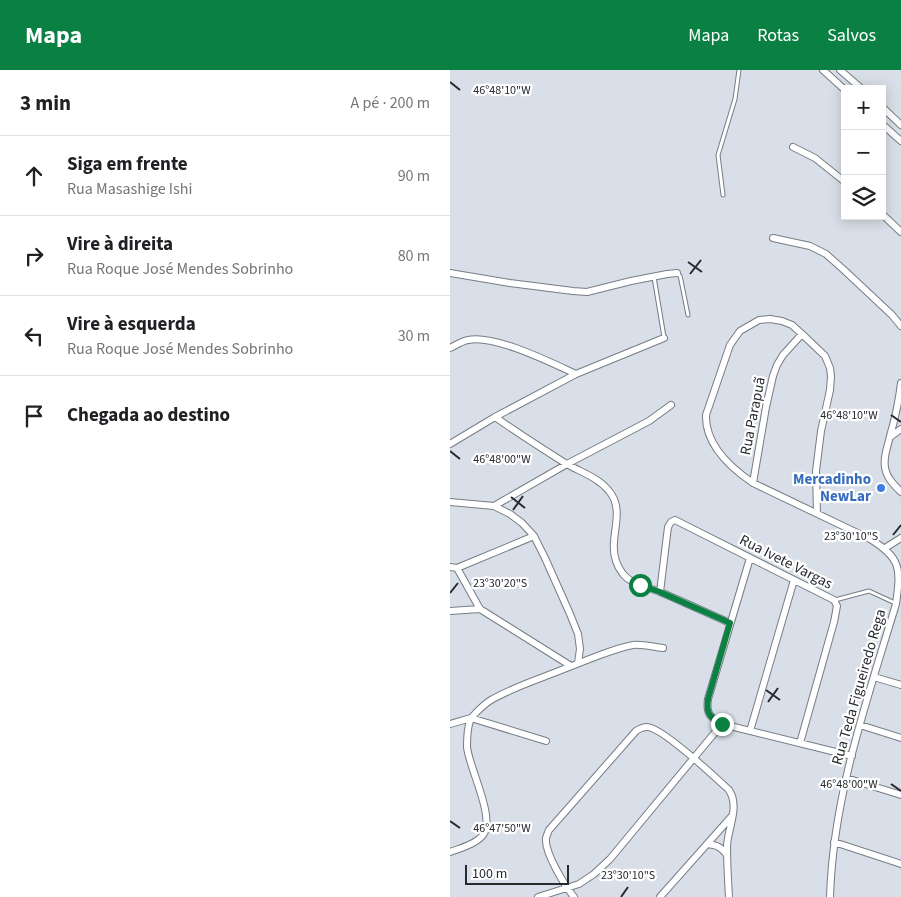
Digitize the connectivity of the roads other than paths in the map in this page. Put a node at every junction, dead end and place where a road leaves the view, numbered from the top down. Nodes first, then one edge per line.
1 (739, 70) edge
2 (823, 70) edge
3 (840, 70) edge
4 (857, 85) edge
5 (841, 86) edge
6 (886, 111) edge
7 (901, 125) edge
8 (886, 128) edge
9 (901, 141) edge
10 (793, 147) dead end
11 (841, 179) edge
12 (723, 195) dead end
13 (886, 218) edge
14 (901, 232) edge
15 (773, 238) dead end
16 (450, 273) edge
17 (676, 273) joint
18 (654, 276) junction
19 (688, 315) dead end
20 (901, 326) edge
21 (802, 334) junction
22 (664, 338) joint
23 (450, 348) edge
24 (576, 374) junction
25 (901, 383) edge
26 (671, 405) dead end
27 (494, 417) junction
28 (901, 429) edge
29 (890, 437) junction
30 (450, 444) edge
31 (567, 464) junction
32 (753, 483) junction
33 (901, 492) edge
34 (450, 502) edge
35 (494, 506) junction
36 (817, 513) junction
37 (534, 536) junction
38 (901, 538) edge
39 (884, 548) junction
40 (750, 558) junction
41 (453, 567) edge
42 (794, 580) junction
43 (660, 592) junction
44 (834, 600) junction
45 (896, 604) junction
46 (480, 609) junction
47 (450, 611) edge
48 (730, 623) junction
49 (663, 648) dead end
50 (575, 665) junction
51 (874, 677) junction
52 (901, 685) edge
53 (470, 718) junction
54 (450, 724) edge
55 (722, 724) junction
56 (860, 725) junction
57 (750, 731) junction
58 (901, 738) edge
59 (546, 741) dead end
60 (800, 742) junction
61 (852, 756) junction
62 (694, 758) junction
63 (846, 778) junction
64 (901, 795) edge
65 (733, 815) junction
66 (834, 842) junction
67 (707, 844) junction
68 (450, 852) edge
69 (727, 856) junction
70 (901, 864) edge
71 (568, 888) junction
72 (543, 896) edge
73 (574, 897) edge
74 (660, 897) edge
75 (729, 897) edge
76 (830, 897) edge

1 - 12 lane
2 - 5 street
3 - 4 street
6 - 7 street
8 - 9 street
10 - 11 street
13 - 14 street
15 - 20 street
16 - 18 street
17 - 18 street
17 - 19 lane
18 - 22 lane
21 - 32 street, Rua Parapuã
21 - 32 street
21 - 36 street
22 - 24 street
23 - 24 street
24 - 27 street
25 - 29 street
26 - 31 street
27 - 30 street
27 - 31 street
28 - 29 street
29 - 33 street
31 - 35 street
31 - 43 street
32 - 36 street
34 - 35 street
35 - 37 street
36 - 39 street
37 - 41 street
37 - 50 street
38 - 39 street
39 - 45 street, Rua Teda Figueiredo Rega
40 - 42 street, Rua Ivete Vargas
40 - 43 street, Rua Ivete Vargas
40 - 48 street
41 - 46 street
42 - 44 street, Rua Ivete Vargas
42 - 57 street
43 - 48 street
44 - 45 lane
44 - 60 street, Rua Ivete Vargas
45 - 51 street, Rua Teda Figueiredo Rega
46 - 47 street
46 - 50 street
48 - 55 street
49 - 50 street
50 - 53 street
51 - 52 street
51 - 56 street, Rua Teda Figueiredo Rega
53 - 54 street
53 - 59 street
53 - 68 street
55 - 57 street
55 - 62 street
56 - 58 street
56 - 61 street, Rua Teda Figueiredo Rega
57 - 60 street
60 - 61 street
61 - 63 street, Rua Teda Figueiredo Rega
62 - 65 street
62 - 71 street
62 - 71 street
63 - 64 street
63 - 66 street, Rua Teda Figueiredo Rega
65 - 67 street
65 - 69 street
66 - 70 street
66 - 76 street, Rua Teda Figueiredo Rega
67 - 69 street
67 - 74 street
69 - 75 street
71 - 72 street
71 - 73 street

